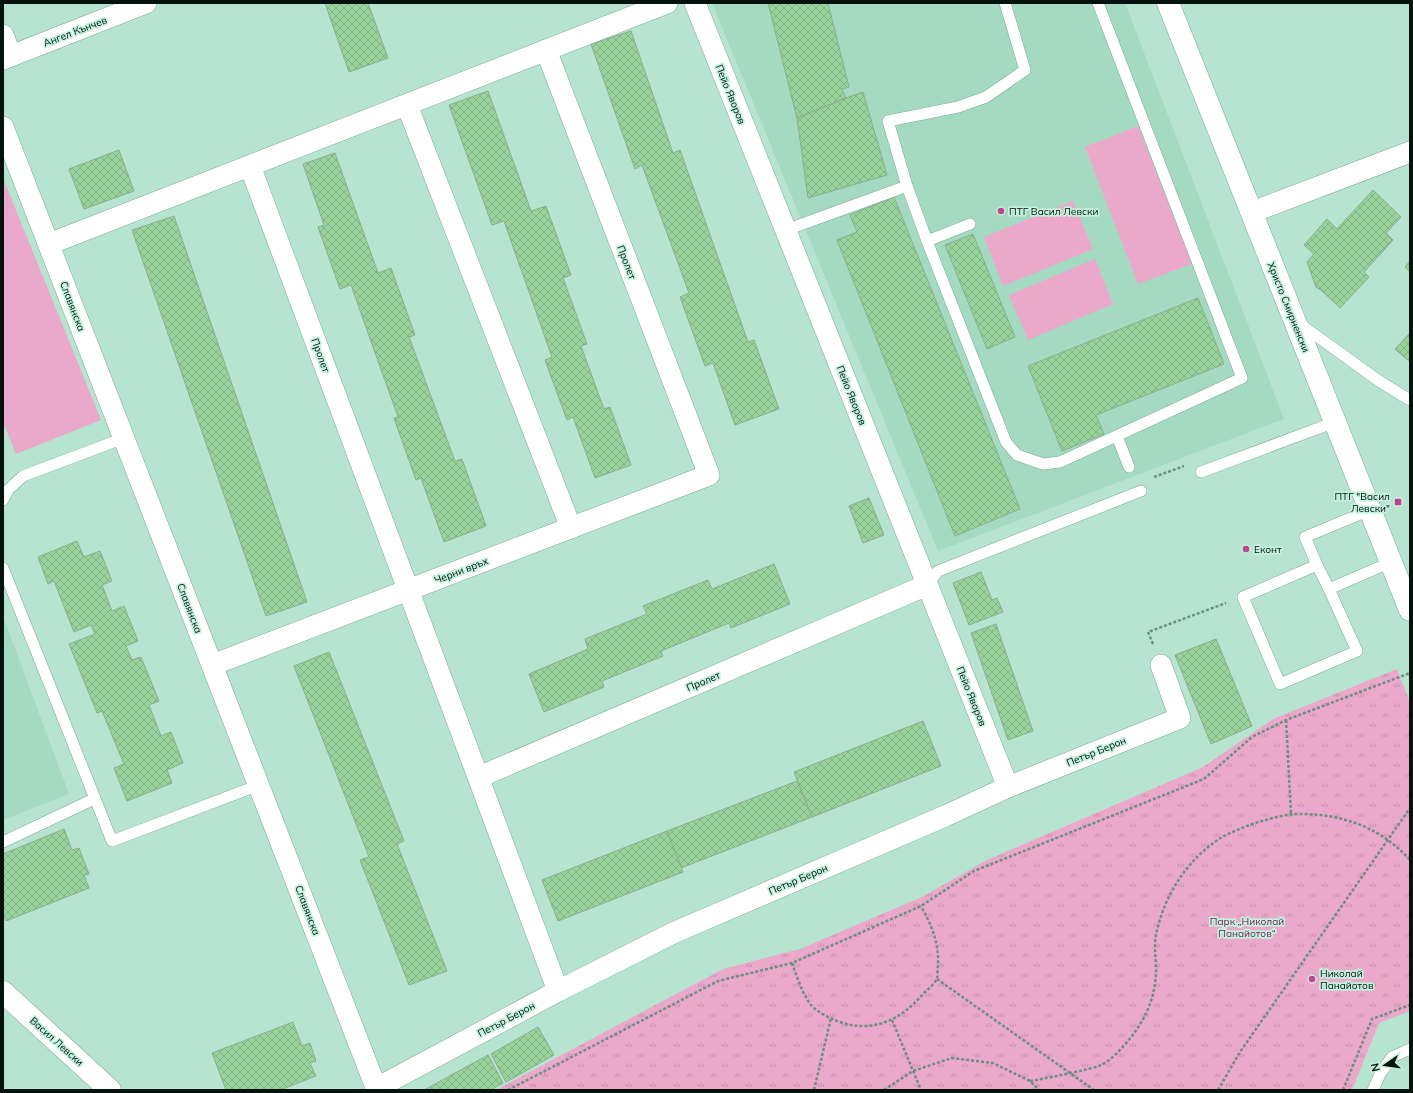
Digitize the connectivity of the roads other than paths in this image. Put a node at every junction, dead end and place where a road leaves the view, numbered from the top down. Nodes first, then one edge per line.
1 (146, 3) edge
2 (667, 3) edge
3 (695, 3) edge
4 (1005, 3) edge
5 (1098, 3) edge
6 (1168, 3) edge
7 (3, 35) edge
8 (546, 50) junction
9 (7, 58) edge
10 (406, 105) junction
11 (3, 126) edge
12 (1410, 152) edge
13 (250, 166) junction
14 (907, 186) junction
15 (1252, 212) junction
16 (970, 224) dead end
17 (786, 230) junction
18 (927, 241) junction
19 (49, 244) junction
20 (1294, 320) junction
21 (1410, 400) edge
22 (1335, 422) junction
23 (1117, 436) junction
24 (124, 438) junction
25 (1129, 467) dead end
26 (1201, 472) dead end
27 (709, 475) joint
28 (1141, 491) dead end
29 (3, 500) edge
30 (1370, 510) junction
31 (571, 528) junction
32 (1391, 562) junction
33 (1317, 565) junction
34 (3, 568) edge
35 (927, 585) junction
36 (1328, 589) junction
37 (409, 590) junction
38 (1410, 610) edge
39 (212, 665) junction
40 (1161, 665) road end
41 (478, 777) junction
42 (259, 785) junction
43 (1008, 787) junction
44 (94, 799) junction
45 (3, 842) edge
46 (558, 991) junction
47 (3, 992) edge
48 (1410, 1049) edge
49 (375, 1089) edge
50 (110, 1090) edge
51 (1373, 1090) edge

1 - 9 street, Ангел Кънчев
2 - 8 street
3 - 17 street, Пейо Яворов
4 - 14 lane
5 - 23 lane
6 - 15 street, Христо Смирненски
7 - 9 street
8 - 10 street
8 - 27 street, Пролет
10 - 13 street
10 - 31 street
11 - 19 street, Славянска
12 - 15 street
13 - 19 street
13 - 37 street, Пролет
14 - 17 lane
14 - 18 lane
15 - 20 street, Христо Смирненски
16 - 18 lane
17 - 35 street, Пейо Яворов
18 - 23 lane
19 - 24 street, Славянска
20 - 21 lane
20 - 22 street, Христо Смирненски
22 - 26 lane
22 - 30 street, Христо Смирненски
23 - 25 lane
24 - 29 lane
24 - 39 street, Славянска
27 - 31 street, Черни връх
28 - 35 lane
30 - 32 street, Христо Смирненски
30 - 33 lane
31 - 37 street, Черни връх
32 - 36 lane
32 - 38 street, Христо Смирненски
33 - 36 lane
33 - 36 lane
34 - 44 lane
35 - 41 street, Пролет
35 - 43 street, Пейо Яворов
37 - 39 street, Черни връх
37 - 41 street
39 - 42 street, Славянска
40 - 43 street, Петър Берон
41 - 46 street
42 - 44 lane
42 - 49 street, Славянска
43 - 46 street, Петър Берон
44 - 45 lane
46 - 49 street, Петър Берон
47 - 50 street, Васил Левски
48 - 51 lane

